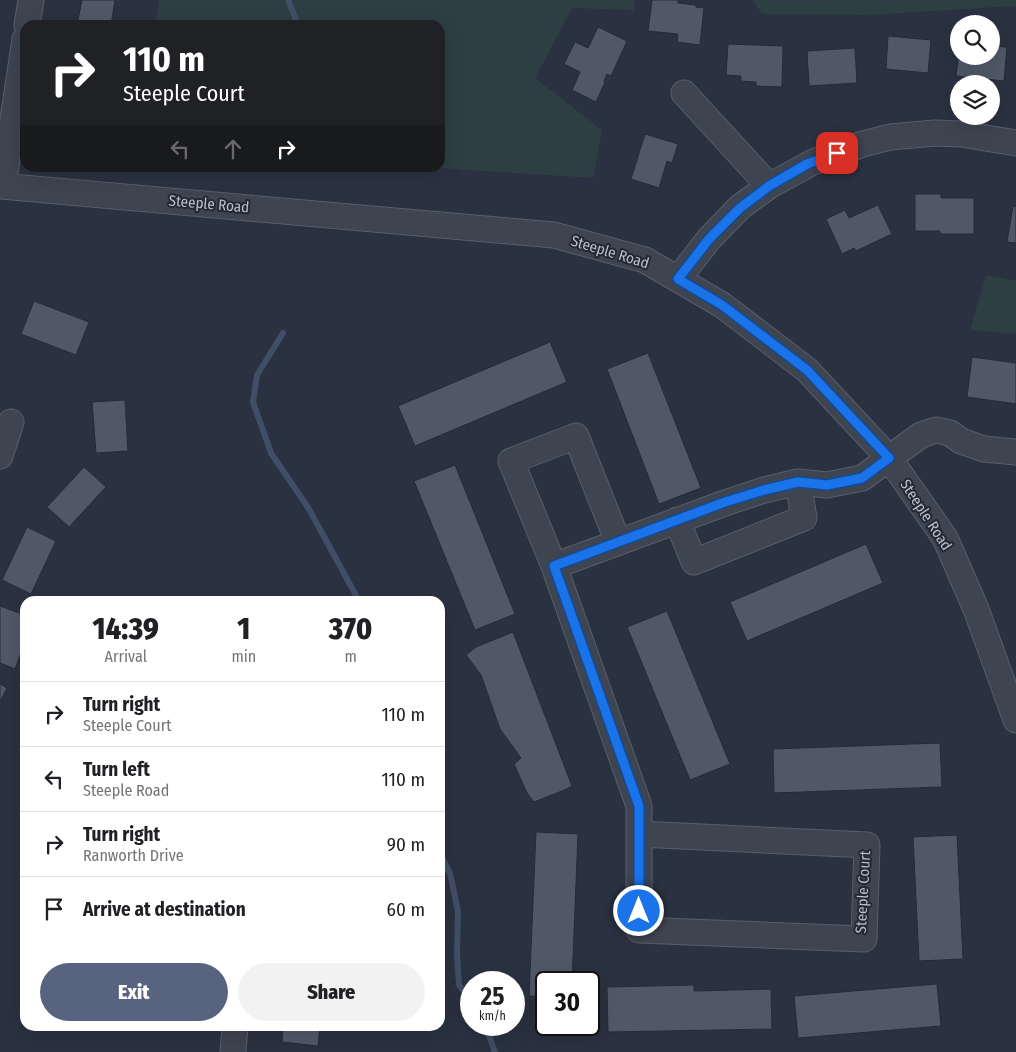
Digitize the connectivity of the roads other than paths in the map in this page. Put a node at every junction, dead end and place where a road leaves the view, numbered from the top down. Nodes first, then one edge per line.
1 (31, 0) edge
2 (28, 20) edge
3 (20, 71) edge
4 (684, 93) dead end
5 (1016, 143) edge
6 (2, 186) edge
7 (769, 186) junction
8 (678, 279) junction
9 (11, 422) dead end
10 (1016, 452) edge
11 (0, 456) edge
12 (889, 458) junction
13 (798, 482) junction
14 (677, 520) junction
15 (618, 542) junction
16 (554, 566) junction
17 (1016, 720) edge
18 (639, 834) junction
19 (235, 1031) edge
20 (233, 1052) edge

1 - 2 street
3 - 6 street
4 - 7 street
5 - 7 street
6 - 8 street, Steeple Road
7 - 8 street
8 - 12 street, Steeple Road
9 - 11 street
10 - 12 street
12 - 13 street
12 - 17 street, Steeple Road
13 - 14 street
13 - 14 street
14 - 15 street
15 - 16 street
15 - 16 street, Steeple Court
16 - 18 street, Steeple Court
18 - 18 street, Steeple Court
19 - 20 street

